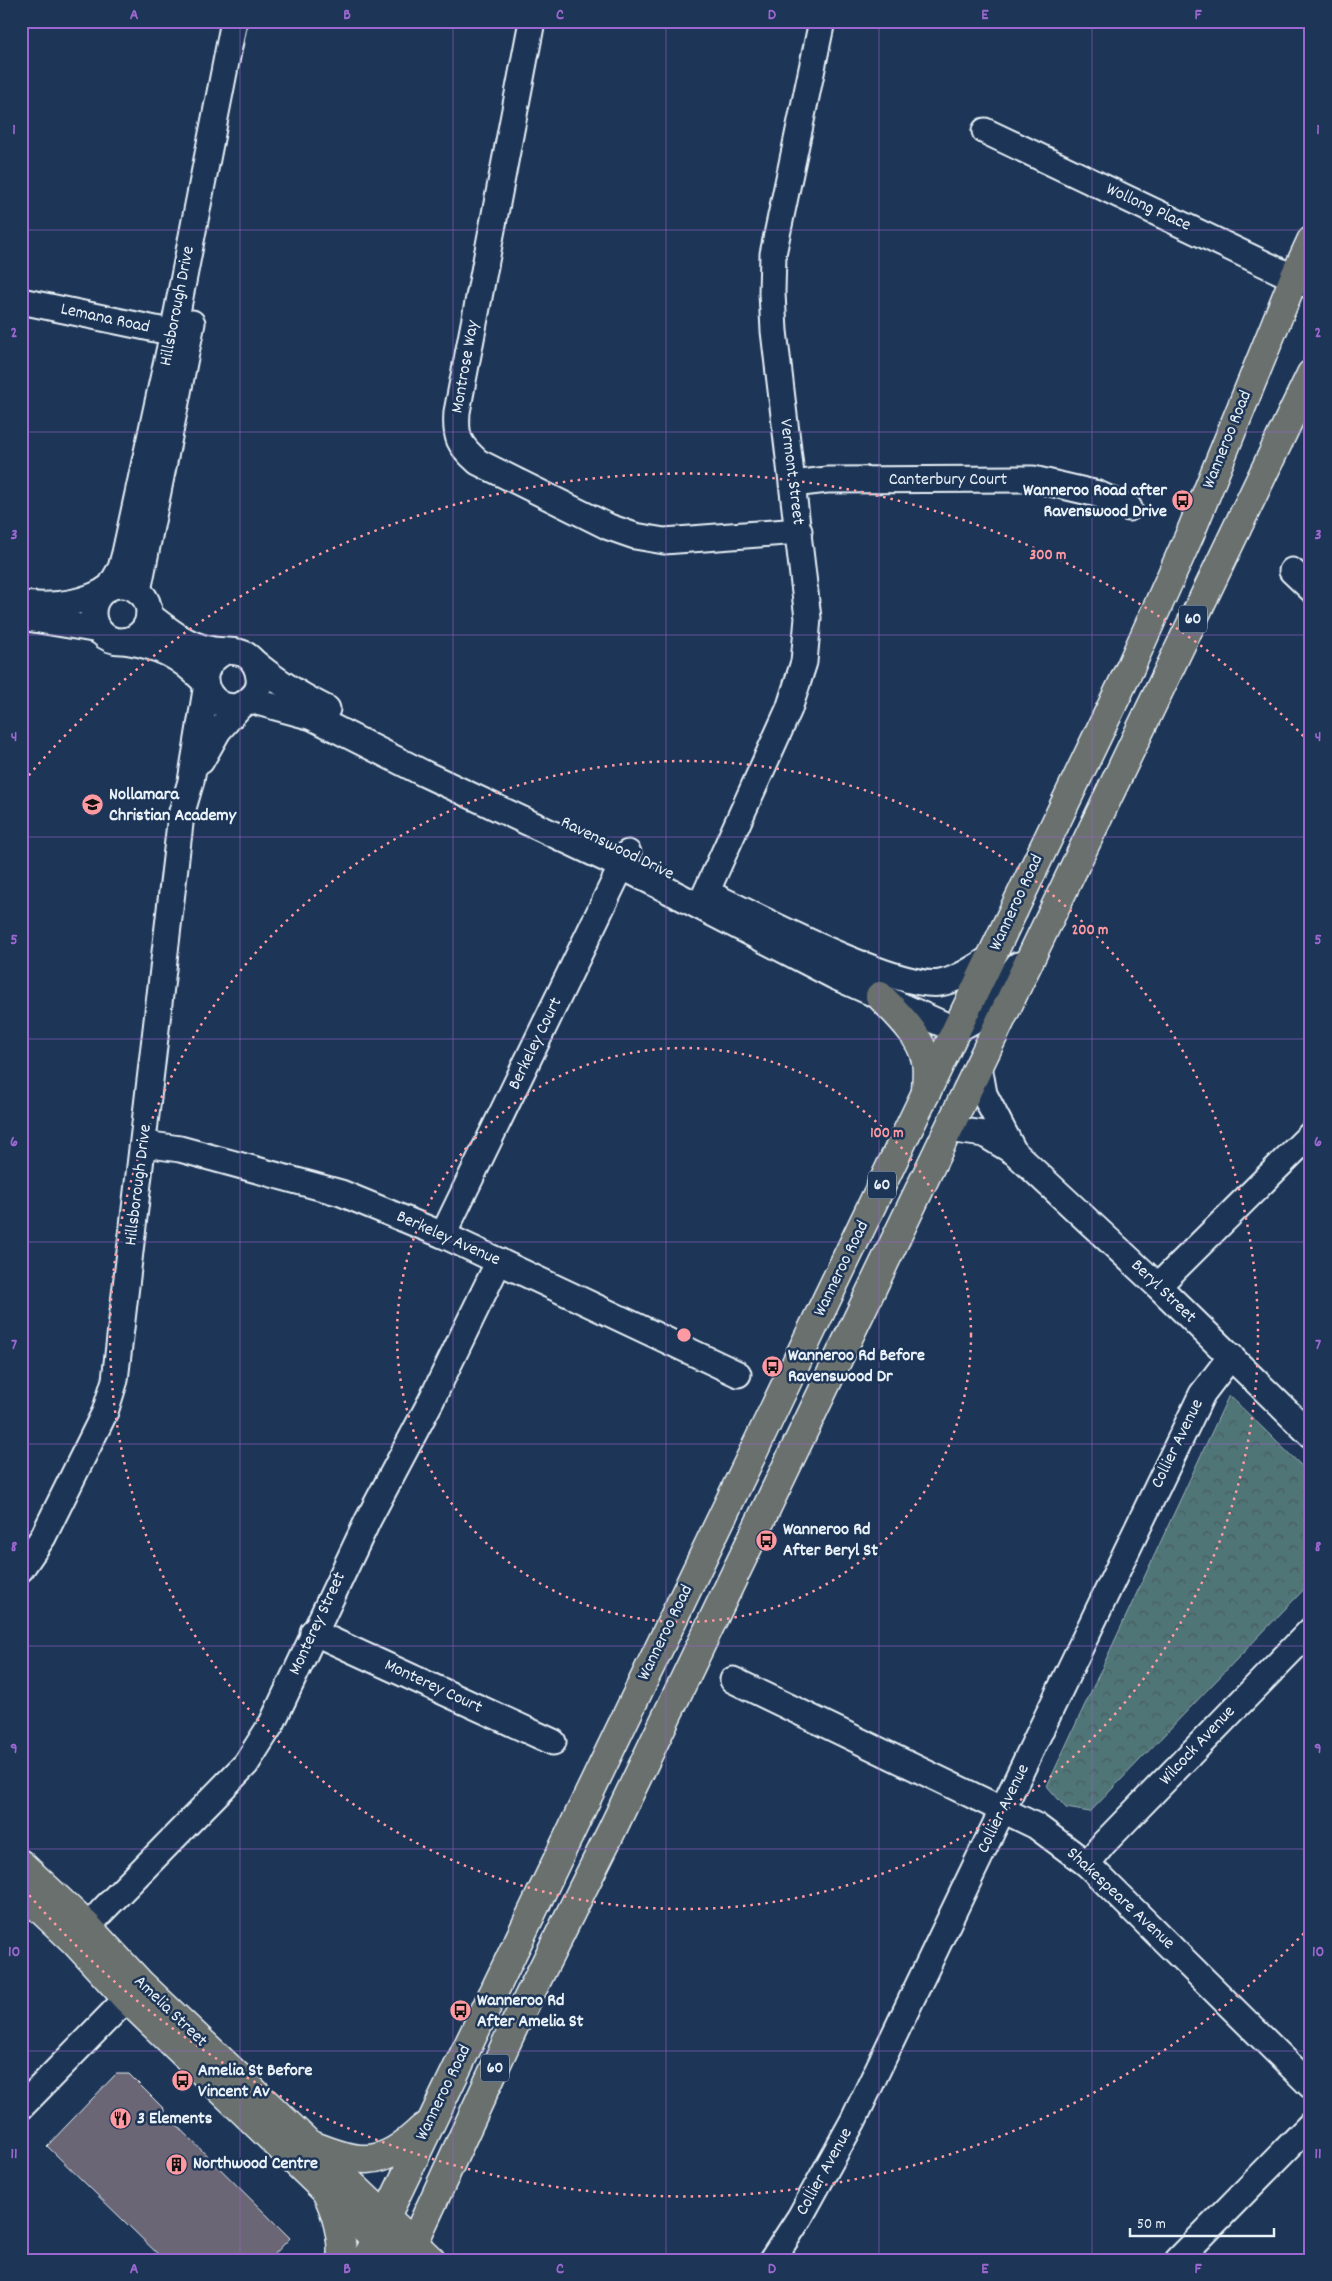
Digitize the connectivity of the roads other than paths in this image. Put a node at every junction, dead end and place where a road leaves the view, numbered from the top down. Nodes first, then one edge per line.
1 (234, 21) edge
2 (250, 21) edge
3 (532, 21) edge
4 (822, 21) edge
5 (985, 131) dead end
6 (1311, 241) edge
7 (1302, 282) edge
8 (21, 301) edge
9 (181, 334) junction
10 (1311, 374) edge
11 (793, 484) junction
12 (1129, 508) dead end
13 (799, 531) junction
14 (1292, 571) dead end
15 (1311, 589) edge
16 (106, 590) junction
17 (138, 591) junction
18 (21, 604) edge
19 (149, 615) junction
20 (21, 616) edge
21 (99, 630) junction
22 (124, 641) junction
23 (224, 652) junction
24 (254, 662) junction
25 (205, 686) junction
26 (245, 703) junction
27 (190, 780) junction
28 (624, 860) junction
29 (703, 899) junction
30 (1048, 922) junction
31 (991, 958) junction
32 (880, 996) junction
33 (956, 1030) junction
34 (979, 1066) junction
35 (926, 1094) junction
36 (948, 1129) junction
37 (1311, 1134) edge
38 (144, 1144) junction
39 (1014, 1152) junction
40 (443, 1235) junction
41 (499, 1261) junction
42 (1158, 1286) junction
43 (1231, 1356) junction
44 (738, 1374) dead end
45 (1311, 1434) edge
46 (21, 1569) edge
47 (1311, 1630) edge
48 (314, 1632) junction
49 (733, 1680) dead end
50 (553, 1742) dead end
51 (1004, 1810) junction
52 (21, 1864) edge
53 (1087, 1864) junction
54 (21, 1891) edge
55 (81, 1934) junction
56 (134, 1992) junction
57 (1311, 2086) edge
58 (21, 2107) edge
59 (432, 2120) junction
60 (1311, 2124) edge
61 (309, 2144) junction
62 (325, 2190) junction
63 (375, 2238) edge
64 (412, 2256) edge
65 (341, 2260) edge
66 (772, 2260) edge
67 (1178, 2260) edge

1 - 9 street, Hillsborough Drive
2 - 9 street, Hillsborough Drive
3 - 13 street, Montrose Way
4 - 11 street, Vermont Street
5 - 7 street, Wollong Place
6 - 7 main road, Wanneroo Road / 60
7 - 31 main road, Wanneroo Road / 60
8 - 9 street, Lemana Road
9 - 16 street, Hillsborough Drive
9 - 17 street, Hillsborough Drive
10 - 30 main road, Wanneroo Road / 60
11 - 12 street, Canterbury Court
11 - 13 street, Vermont Street
13 - 29 street, Vermont Street
14 - 15 street
16 - 17 street
16 - 18 street
16 - 21 street
17 - 19 street
19 - 22 street
19 - 23 street
20 - 21 street
21 - 22 street
22 - 25 street
23 - 24 street
23 - 25 street
24 - 26 street
24 - 28 street, Ravenswood Drive
25 - 26 street
25 - 27 street, Hillsborough Drive
26 - 27 street, Hillsborough Drive
26 - 28 street, Ravenswood Drive
27 - 38 street, Hillsborough Drive
28 - 29 street, Ravenswood Drive
28 - 40 street, Berkeley Court
29 - 31 street, Ravenswood Drive
29 - 32 street, Ravenswood Drive
30 - 33 street
30 - 34 main road, Wanneroo Road / 60
31 - 33 main road, Wanneroo Road / 60
32 - 33 street, Ravenswood Drive
32 - 35 main road
33 - 35 main road, Wanneroo Road / 60
34 - 36 main road, Wanneroo Road / 60
34 - 39 street, Beryl Street
35 - 59 main road, Wanneroo Road / 60
36 - 39 street, Beryl Street
36 - 64 main road, Wanneroo Road / 60
37 - 42 street
38 - 40 street, Berkeley Avenue
38 - 46 street, Hillsborough Drive
39 - 42 street, Beryl Street
40 - 41 street, Berkeley Avenue
41 - 44 street, Berkeley Avenue
41 - 48 street, Monterey Street
42 - 43 street, Beryl Street
43 - 45 street, Beryl Street
43 - 51 street, Collier Avenue
47 - 53 street, Wilcock Avenue
48 - 50 street, Monterey Court
48 - 55 street, Monterey Street
49 - 51 street, Shakespeare Avenue
51 - 53 street, Shakespeare Avenue
51 - 66 street, Collier Avenue
52 - 55 main road, Amelia Street
53 - 57 street, Shakespeare Avenue
54 - 55 main road, Amelia Street
55 - 56 main road, Amelia Street
56 - 58 street
56 - 61 main road, Amelia Street
56 - 62 main road, Amelia Street
59 - 61 main road
59 - 63 main road, Wanneroo Road / 60
60 - 67 street
61 - 63 main road, Amelia Street
62 - 63 main road, Amelia Street
62 - 65 main road
63 - 64 main road, Amelia Street

